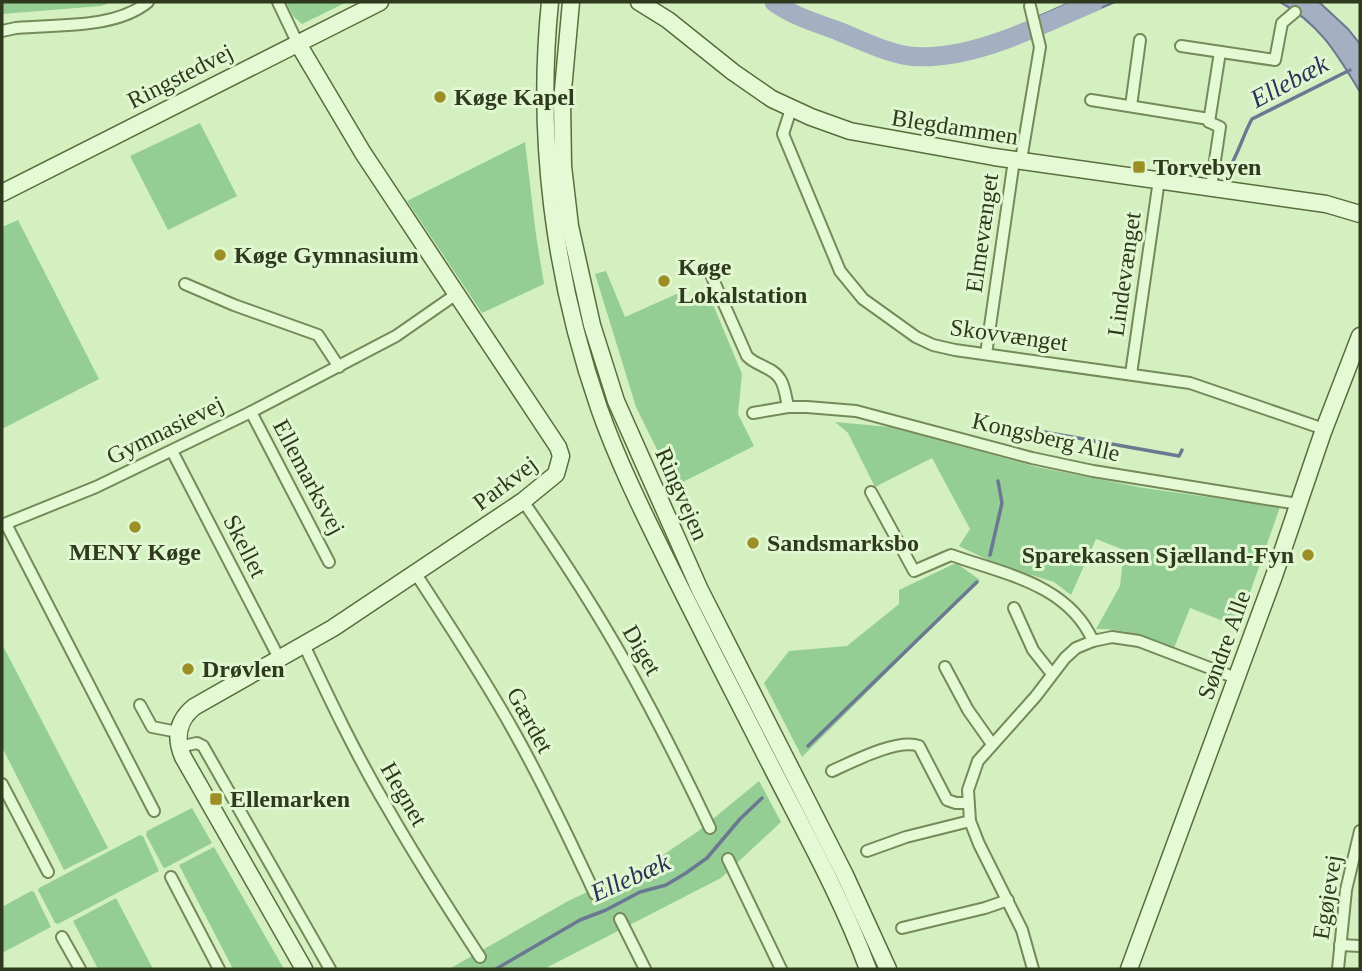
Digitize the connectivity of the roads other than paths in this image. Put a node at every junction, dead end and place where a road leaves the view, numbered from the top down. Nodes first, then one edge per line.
1 (148, 2) edge
2 (278, 2) edge
3 (380, 2) edge
4 (550, 2) edge
5 (571, 2) edge
6 (639, 2) edge
7 (1030, 6) dead end
8 (1294, 12) dead end
9 (2, 32) edge
10 (1140, 40) dead end
11 (297, 42) junction
12 (1181, 46) dead end
13 (1220, 52) junction
14 (1091, 100) dead end
15 (1131, 106) junction
16 (791, 109) junction
17 (1209, 119) junction
18 (1018, 160) junction
19 (1159, 180) junction
20 (1211, 187) junction
21 (2, 193) edge
22 (1301, 202) junction
23 (1360, 214) edge
24 (1360, 225) edge
25 (712, 276) dead end
26 (185, 284) dead end
27 (456, 295) junction
28 (1360, 336) edge
29 (986, 354) junction
30 (339, 367) junction
31 (1131, 374) junction
32 (788, 407) junction
33 (251, 412) junction
34 (753, 413) dead end
35 (1324, 429) junction
36 (172, 451) junction
37 (871, 492) dead end
38 (523, 500) junction
39 (1298, 504) junction
40 (4, 524) edge
41 (329, 562) dead end
42 (416, 574) junction
43 (1014, 608) dead end
44 (1093, 640) junction
45 (304, 645) junction
46 (280, 660) junction
47 (945, 667) dead end
48 (1052, 674) junction
49 (1236, 677) junction
50 (140, 705) dead end
51 (178, 739) junction
52 (992, 744) junction
53 (832, 771) dead end
54 (2, 784) edge
55 (967, 803) junction
56 (154, 811) dead end
57 (970, 821) junction
58 (710, 828) dead end
59 (1360, 831) edge
60 (867, 851) dead end
61 (728, 859) dead end
62 (48, 872) dead end
63 (171, 877) dead end
64 (595, 894) dead end
65 (1008, 900) junction
66 (620, 919) dead end
67 (902, 928) dead end
68 (62, 937) dead end
69 (1340, 945) junction
70 (1360, 946) edge
71 (480, 957) dead end
72 (80, 969) edge
73 (219, 969) edge
74 (304, 969) edge
75 (330, 969) edge
76 (645, 969) edge
77 (781, 969) edge
78 (868, 969) edge
79 (888, 969) edge
80 (1033, 969) edge
81 (1129, 969) edge
82 (1338, 969) edge

1 - 9 street
2 - 11 street
3 - 11 street, Ringstedvej
4 - 78 street, Ringvejen
5 - 79 street, Ringvejen
6 - 16 street, Blegdammen
7 - 18 street, Elmevænget
8 - 13 street
10 - 15 street
11 - 21 street, Ringstedvej
11 - 27 street, Parkvej
12 - 13 street
13 - 17 street
14 - 15 street
15 - 17 street
16 - 18 street, Blegdammen
16 - 29 street, Skovvænget
17 - 20 street
18 - 19 street, Blegdammen
18 - 29 street, Elmevænget
19 - 20 street, Blegdammen
19 - 31 street, Lindevænget
20 - 22 street, Blegdammen
22 - 23 street, Blegdammen
22 - 24 street, Blegdammen
25 - 32 street
26 - 30 street
27 - 30 street, Gymnasievej
27 - 38 street, Parkvej
28 - 35 street, Søndre Alle
29 - 31 street, Skovvænget
30 - 33 street, Gymnasievej
31 - 35 street, Skovvænget
32 - 34 street, Kongsberg Alle
32 - 39 street, Kongsberg Alle
33 - 36 street, Gymnasievej
33 - 41 street, Ellemarksvej
35 - 39 street, Søndre Alle
36 - 40 street, Gymnasievej
36 - 46 street, Skellet
37 - 44 street
38 - 42 street, Parkvej
38 - 58 street, Diget
39 - 49 street, Søndre Alle
40 - 56 street, Gymnasievej
42 - 45 street, Parkvej
42 - 64 street, Gærdet
43 - 48 street
44 - 48 street
44 - 49 street
45 - 46 street, Parkvej
45 - 71 street, Hegnet
46 - 51 street, Parkvej
47 - 52 street
48 - 52 street
49 - 81 street, Søndre Alle
50 - 51 street
51 - 74 street
51 - 75 street
52 - 55 street
53 - 55 street
54 - 62 street
55 - 57 street
57 - 60 street
57 - 65 street
59 - 69 street, Egøjevej
61 - 77 street
63 - 73 street
65 - 67 street
65 - 80 street
66 - 76 street
68 - 72 street
69 - 70 street
69 - 82 street, Egøjevej

